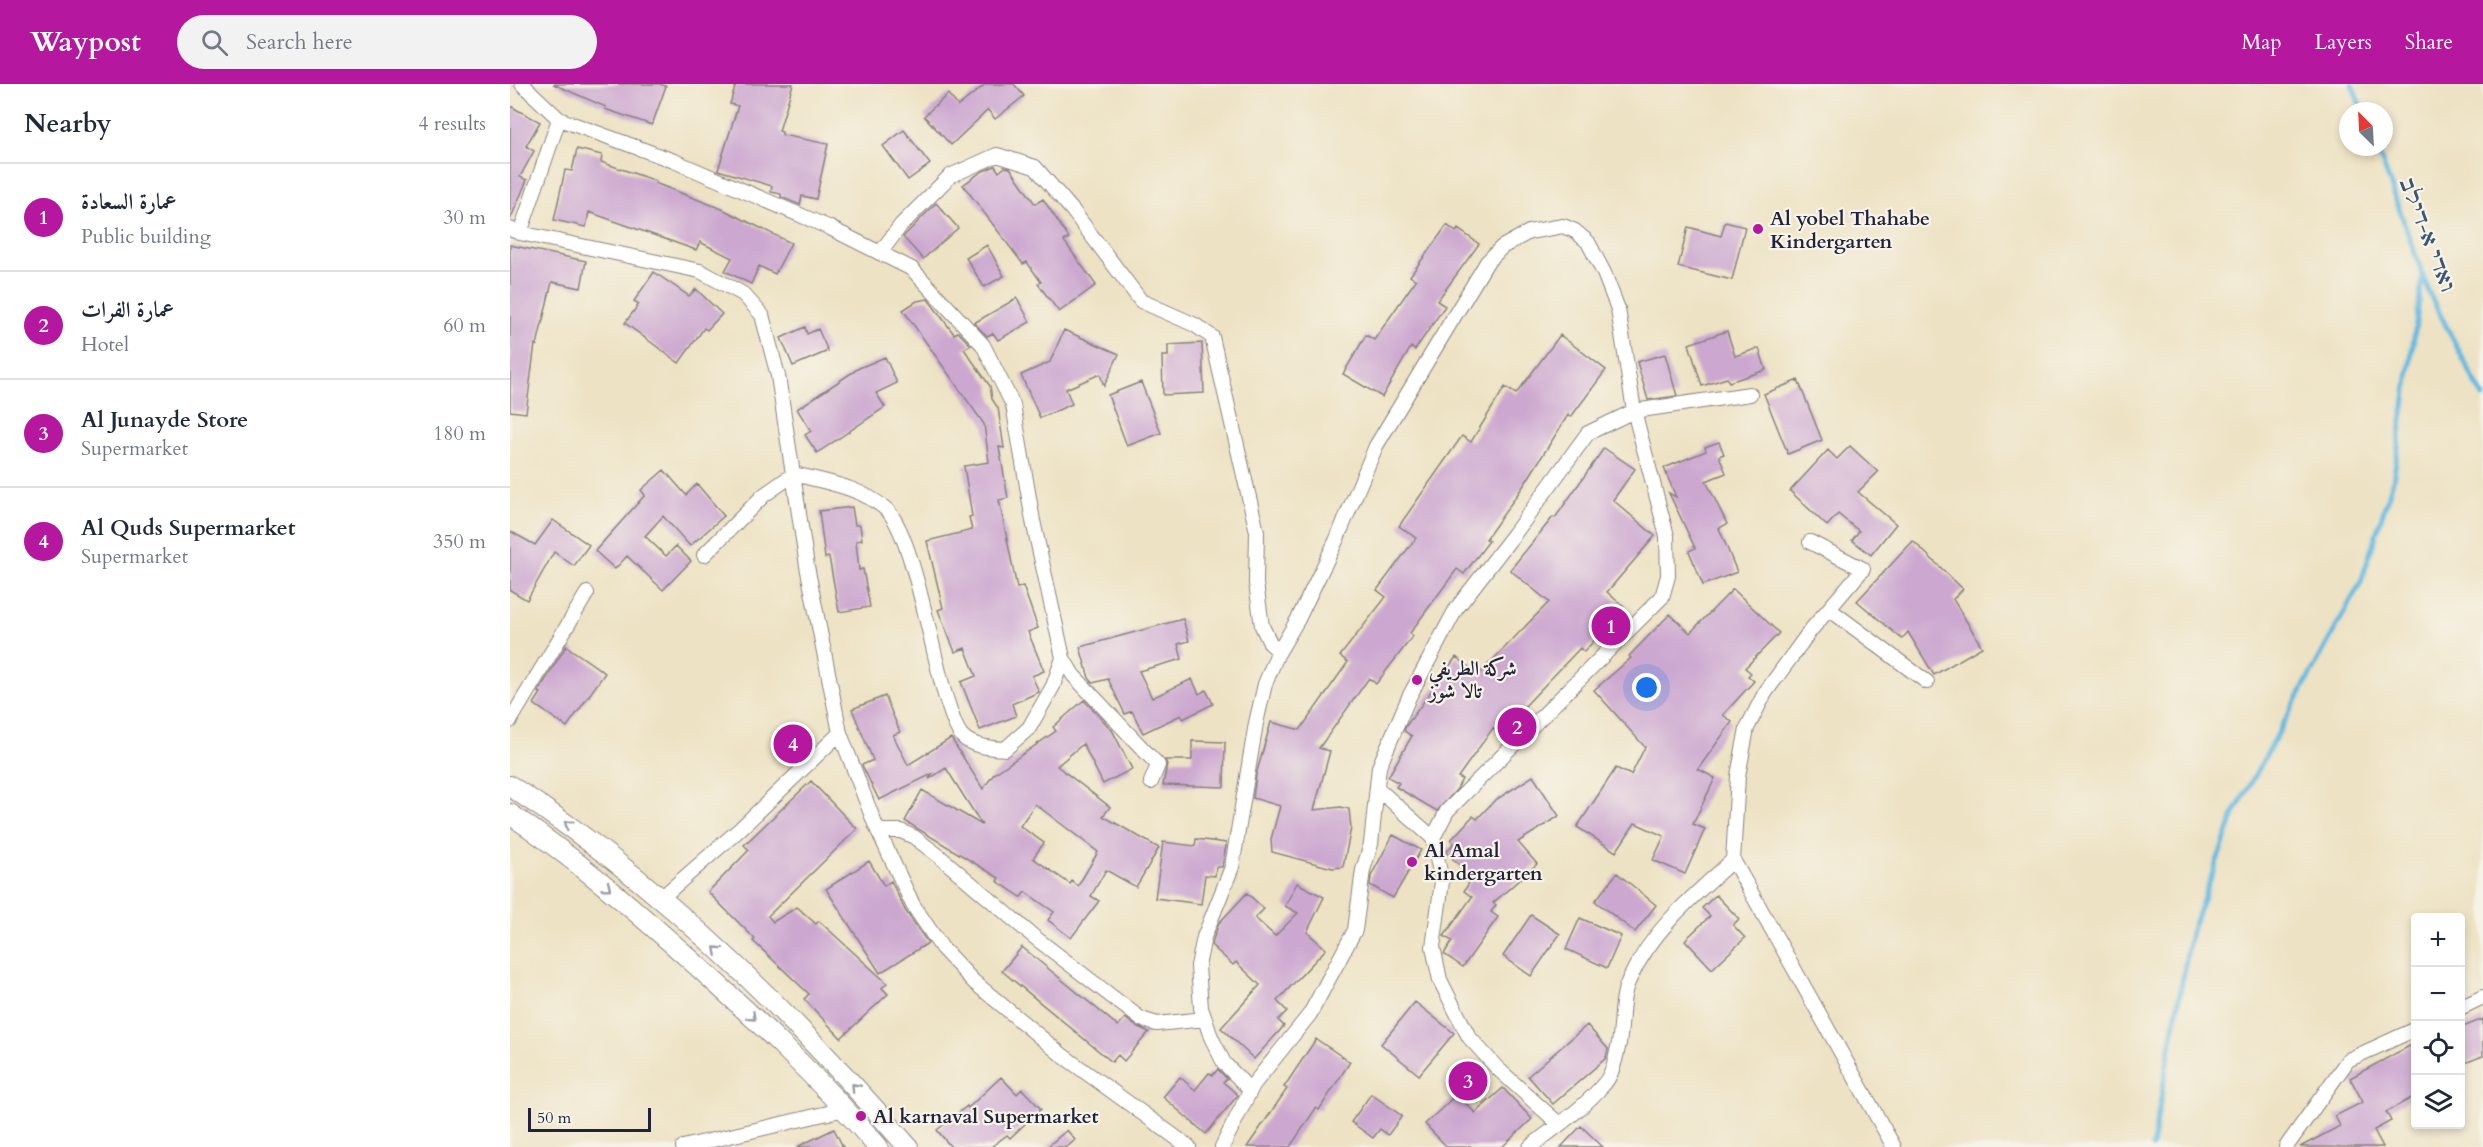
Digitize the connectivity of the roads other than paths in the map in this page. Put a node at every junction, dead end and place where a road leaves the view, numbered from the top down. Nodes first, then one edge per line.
1 (522, 84) edge
2 (559, 119) junction
3 (515, 231) edge
4 (880, 253) junction
5 (1750, 394) dead end
6 (1634, 411) junction
7 (794, 474) junction
8 (1810, 542) dead end
9 (704, 555) dead end
10 (587, 593) dead end
11 (1829, 609) junction
12 (1279, 651) junction
13 (1063, 658) junction
14 (1927, 682) dead end
15 (510, 721) edge
16 (840, 733) junction
17 (1151, 782) dead end
18 (510, 786) edge
19 (1377, 788) junction
20 (510, 814) edge
21 (878, 831) junction
22 (1434, 838) junction
23 (1733, 860) junction
24 (660, 899) junction
25 (2483, 997) edge
26 (2465, 1006) edge
27 (1205, 1019) junction
28 (2411, 1031) edge
29 (1250, 1090) junction
30 (845, 1109) junction
31 (1559, 1124) junction
32 (683, 1147) edge
33 (878, 1147) edge
34 (908, 1147) edge
35 (1189, 1147) edge
36 (1222, 1147) edge
37 (1530, 1147) edge
38 (1894, 1147) edge
39 (2286, 1147) edge

1 - 2 street
2 - 3 street
2 - 4 street
3 - 7 street
4 - 12 street
4 - 13 street
5 - 6 street
6 - 12 street
6 - 19 street
6 - 22 street
7 - 9 street
7 - 13 street
7 - 16 street
8 - 11 street
10 - 15 street
11 - 14 street
11 - 23 street
12 - 27 street
13 - 17 street
16 - 21 street
16 - 24 street
24 -> 18 main road
19 - 22 street
19 - 29 street
20 -> 30 main road
21 - 27 street
21 - 35 street
22 - 31 street
23 - 31 street
23 - 38 street
34 -> 24 main road
25 - 26 street
27 - 29 street
28 - 39 street
29 - 36 street
30 - 32 street
30 - 33 main road
31 - 37 street

